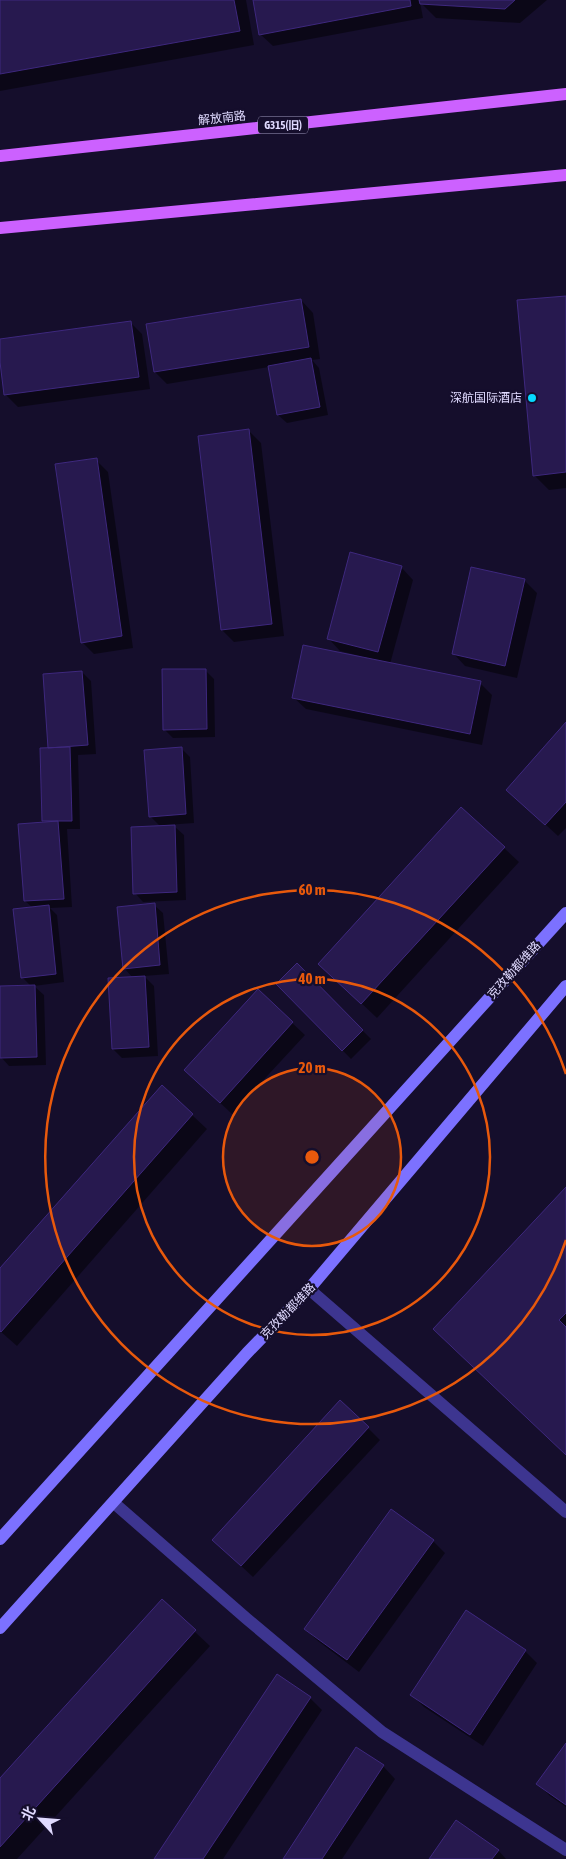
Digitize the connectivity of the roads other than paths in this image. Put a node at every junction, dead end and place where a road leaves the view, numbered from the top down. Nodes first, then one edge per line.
1 (566, 94) edge
2 (0, 156) edge
3 (566, 175) edge
4 (0, 228) edge
5 (566, 913) edge
6 (566, 986) edge
7 (309, 1289) junction
8 (114, 1503) junction
9 (566, 1512) edge
10 (0, 1539) edge
11 (0, 1628) edge
12 (566, 1850) edge

1 - 2 main road, 解放南路 / G315(旧)
3 - 4 main road
5 - 10 main road, 克孜勒都维路
6 - 7 main road, 克孜勒都维路
7 - 8 main road, 克孜勒都维路
7 - 9 street
8 - 11 main road, 克孜勒都维路
8 - 12 street

